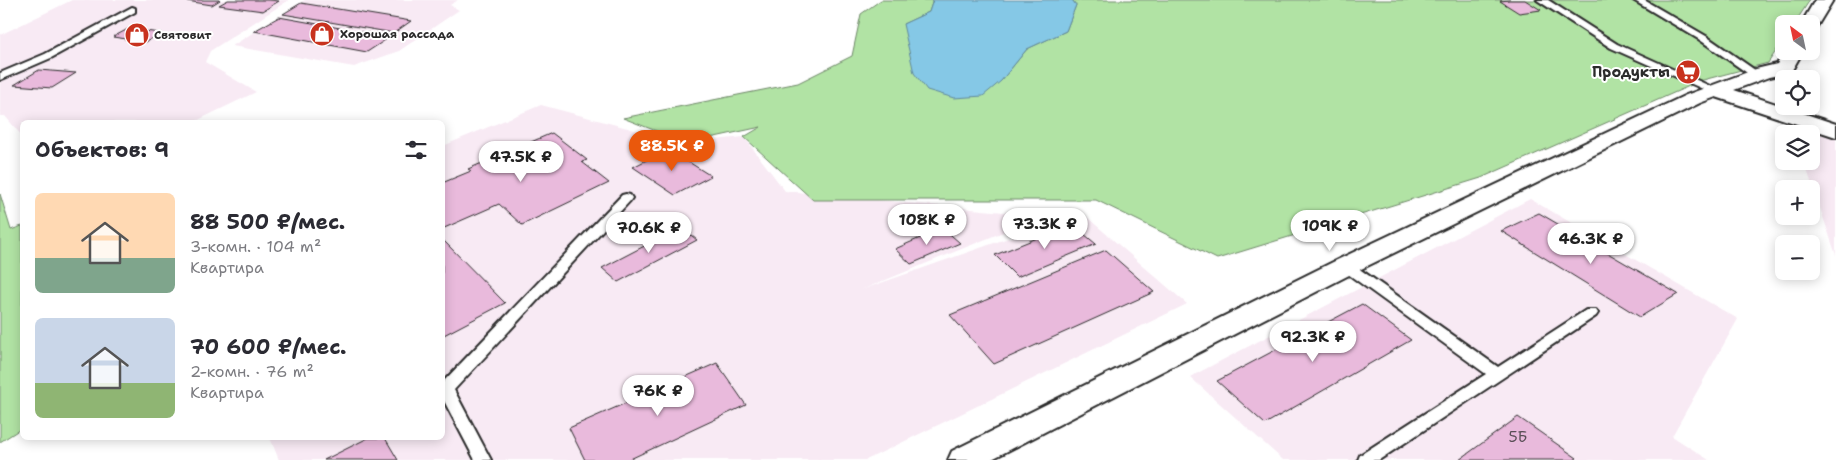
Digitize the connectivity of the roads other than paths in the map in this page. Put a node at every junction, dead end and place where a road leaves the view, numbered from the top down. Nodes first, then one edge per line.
1 (1542, 0) edge
2 (1638, 0) edge
3 (1824, 0) edge
4 (132, 10) dead end
5 (1815, 15) edge
6 (1789, 60) edge
7 (1757, 75) junction
8 (0, 77) edge
9 (1716, 91) junction
10 (1836, 131) edge
11 (626, 198) dead end
12 (1346, 266) junction
13 (1591, 313) dead end
14 (1498, 374) junction
15 (483, 460) edge
16 (963, 460) edge
17 (1366, 460) edge

1 - 9 lane
2 - 7 lane
3 - 5 street
4 - 8 lane
6 - 7 street
7 - 9 street
9 - 10 street
9 - 12 street
11 - 15 lane
12 - 14 lane
12 - 16 street
13 - 14 lane
14 - 17 lane

